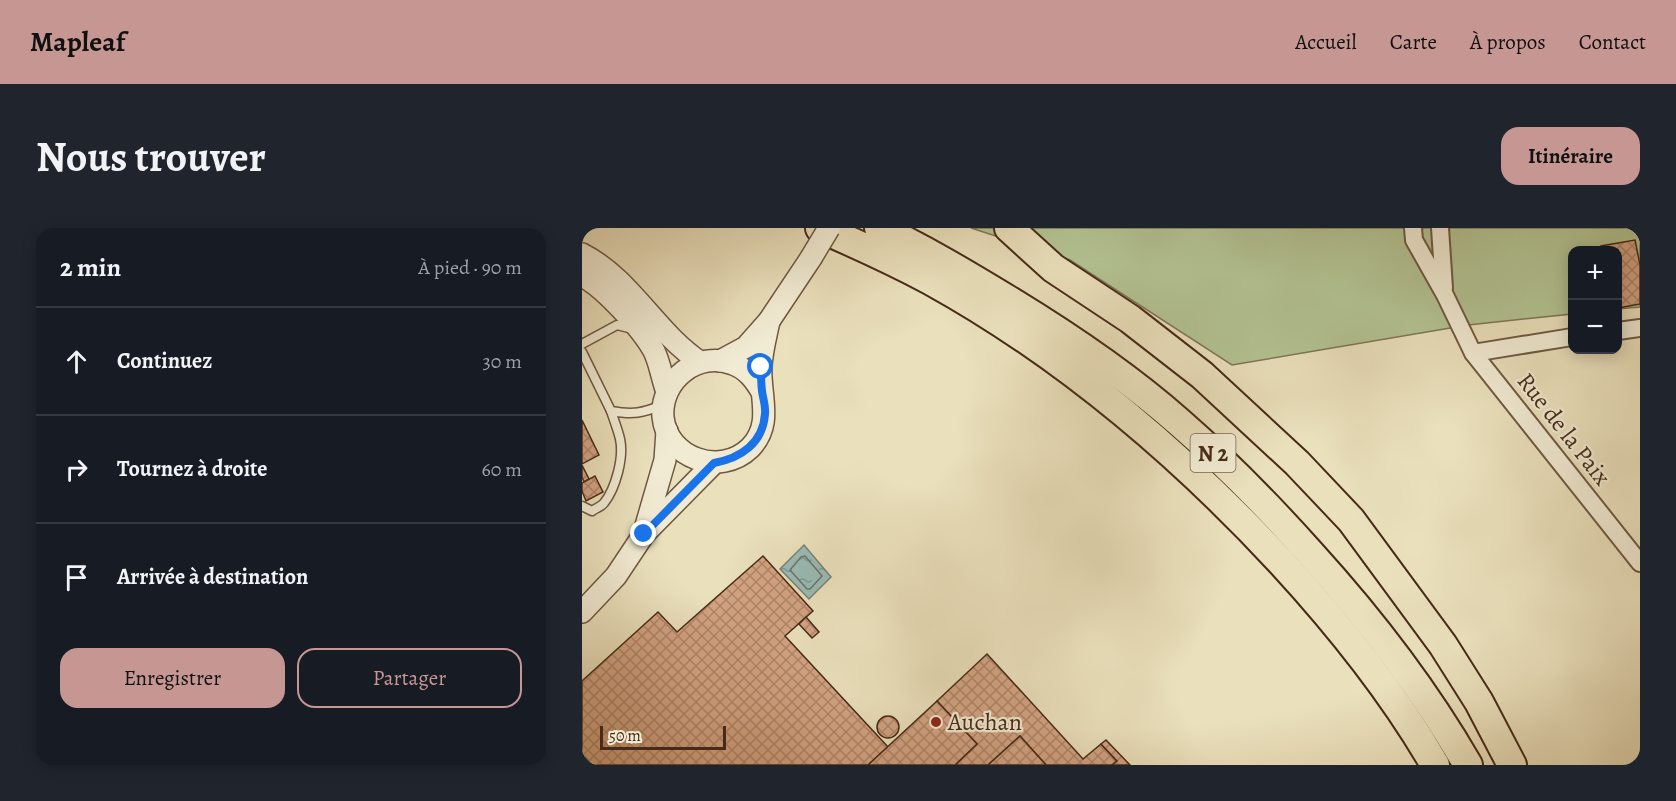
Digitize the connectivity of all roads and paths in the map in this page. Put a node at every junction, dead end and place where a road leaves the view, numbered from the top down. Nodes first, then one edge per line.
1 (820, 228) edge
2 (829, 228) edge
3 (879, 228) edge
4 (1009, 228) edge
5 (1413, 228) edge
6 (1440, 228) edge
7 (582, 254) edge
8 (582, 276) edge
9 (1445, 295) junction
10 (769, 321) junction
11 (1640, 328) edge
12 (638, 330) junction
13 (1622, 330) edge
14 (1568, 338) edge
15 (582, 344) edge
16 (582, 352) edge
17 (1473, 352) junction
18 (710, 361) junction
19 (762, 392) junction
20 (665, 398) junction
21 (611, 411) junction
22 (667, 431) junction
23 (714, 463) junction
24 (582, 506) edge
25 (644, 534) junction
26 (1640, 563) edge
27 (582, 612) edge
28 (1435, 765) edge
29 (1468, 765) edge
30 (1512, 765) edge

1 - 28 highway, N 2
2 - 10 street, bridge
3 - 29 highway, N 2
4 - 30 highway
5 - 9 street, Rue de la Paix
6 - 9 street
7 - 18 street
8 - 12 street
9 - 17 street, Rue de la Paix
10 - 18 street
10 - 19 street
11 - 13 street
12 - 15 lane
12 - 20 street
14 - 17 street
16 - 21 lane
17 - 26 street, Rue de la Paix
18 - 19 street
18 - 20 street
19 - 23 street
20 - 21 lane
20 - 22 street
21 - 24 lane
22 - 23 street
22 - 25 street
23 - 25 street
25 - 27 street

